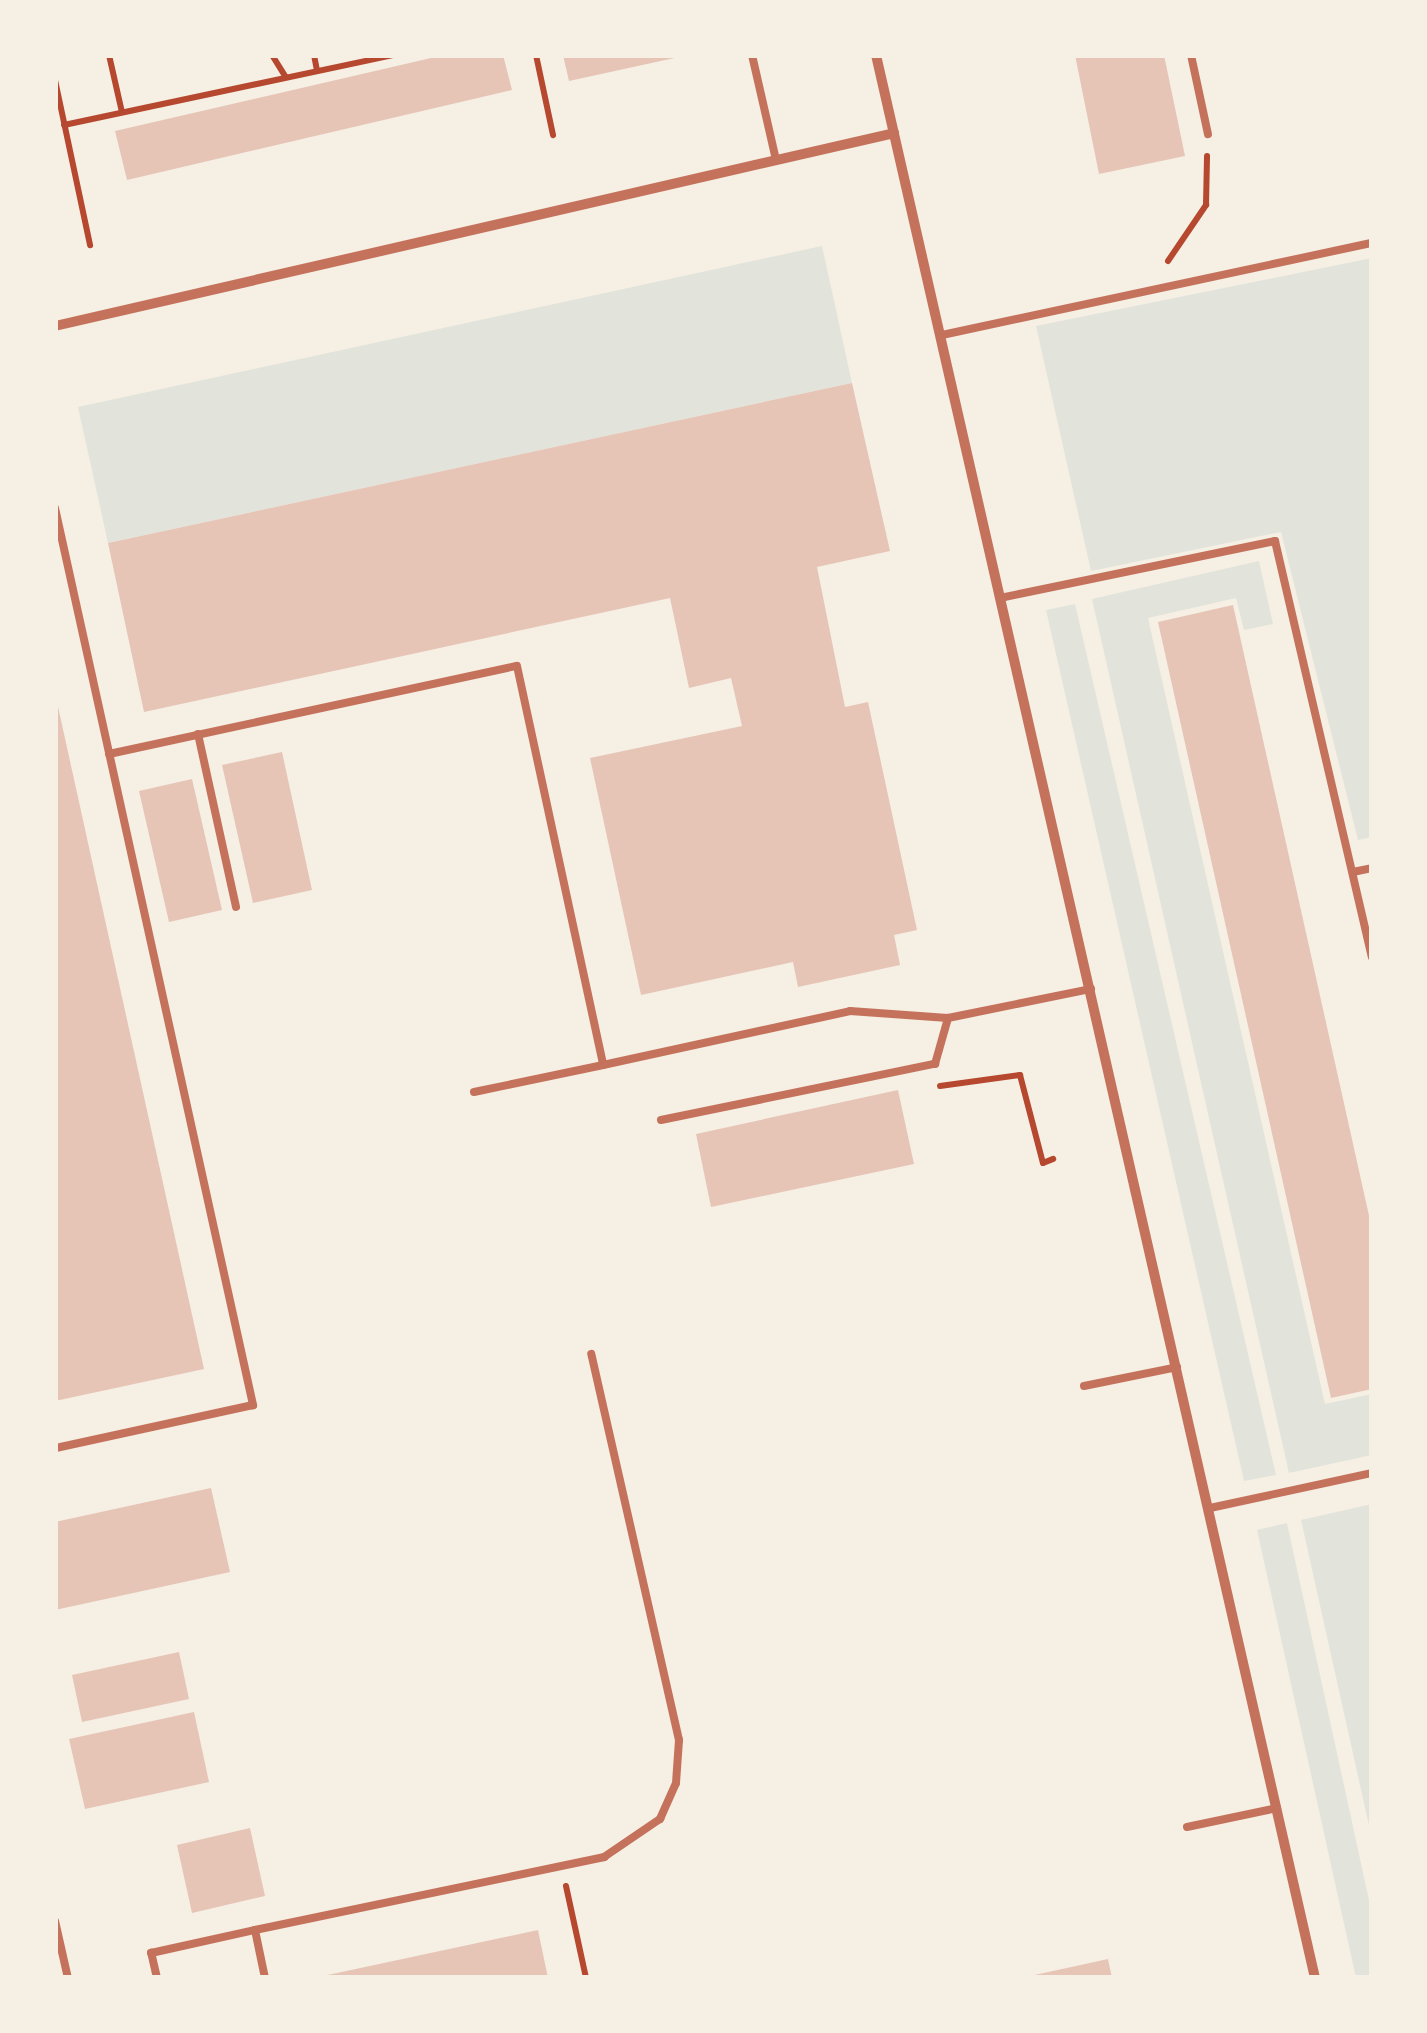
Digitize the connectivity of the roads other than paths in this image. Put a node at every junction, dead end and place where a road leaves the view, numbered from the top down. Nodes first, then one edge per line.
1 (752, 55) edge
2 (876, 55) edge
3 (1191, 55) edge
4 (894, 133) junction
5 (1208, 134) road end
6 (776, 160) junction
7 (1372, 244) edge
8 (55, 326) edge
9 (942, 335) junction
10 (55, 508) edge
11 (1000, 598) junction
12 (198, 734) junction
13 (109, 754) junction
14 (1372, 868) edge
15 (1352, 872) junction
16 (236, 908) dead end
17 (1372, 957) edge
18 (1090, 988) junction
19 (948, 1018) junction
20 (603, 1064) junction
21 (474, 1092) dead end
22 (661, 1120) dead end
23 (591, 1354) dead end
24 (1177, 1368) junction
25 (1084, 1386) dead end
26 (55, 1448) edge
27 (1372, 1473) edge
28 (1210, 1508) junction
29 (1278, 1808) junction
30 (1187, 1828) dead end
31 (55, 1921) edge
32 (254, 1930) junction
33 (58, 1945) edge
34 (68, 1978) edge
35 (157, 1978) edge
36 (265, 1978) edge
37 (1315, 1978) edge

1 - 6 lane
2 - 4 street
3 - 5 lane
4 - 6 street
4 - 9 street
6 - 8 street
7 - 9 lane
9 - 11 street
10 - 13 lane
11 - 15 lane
11 - 18 street
12 - 13 lane
12 - 16 lane
12 - 20 lane
13 - 26 lane
14 - 15 lane
15 - 17 lane
18 - 19 lane
18 - 24 street
19 - 20 lane
19 - 22 lane
20 - 21 lane
23 - 32 lane
24 - 25 lane
24 - 28 street
27 - 28 lane
28 - 29 street
29 - 30 lane
29 - 37 street
31 - 33 lane
32 - 35 lane
32 - 36 lane
33 - 34 lane

